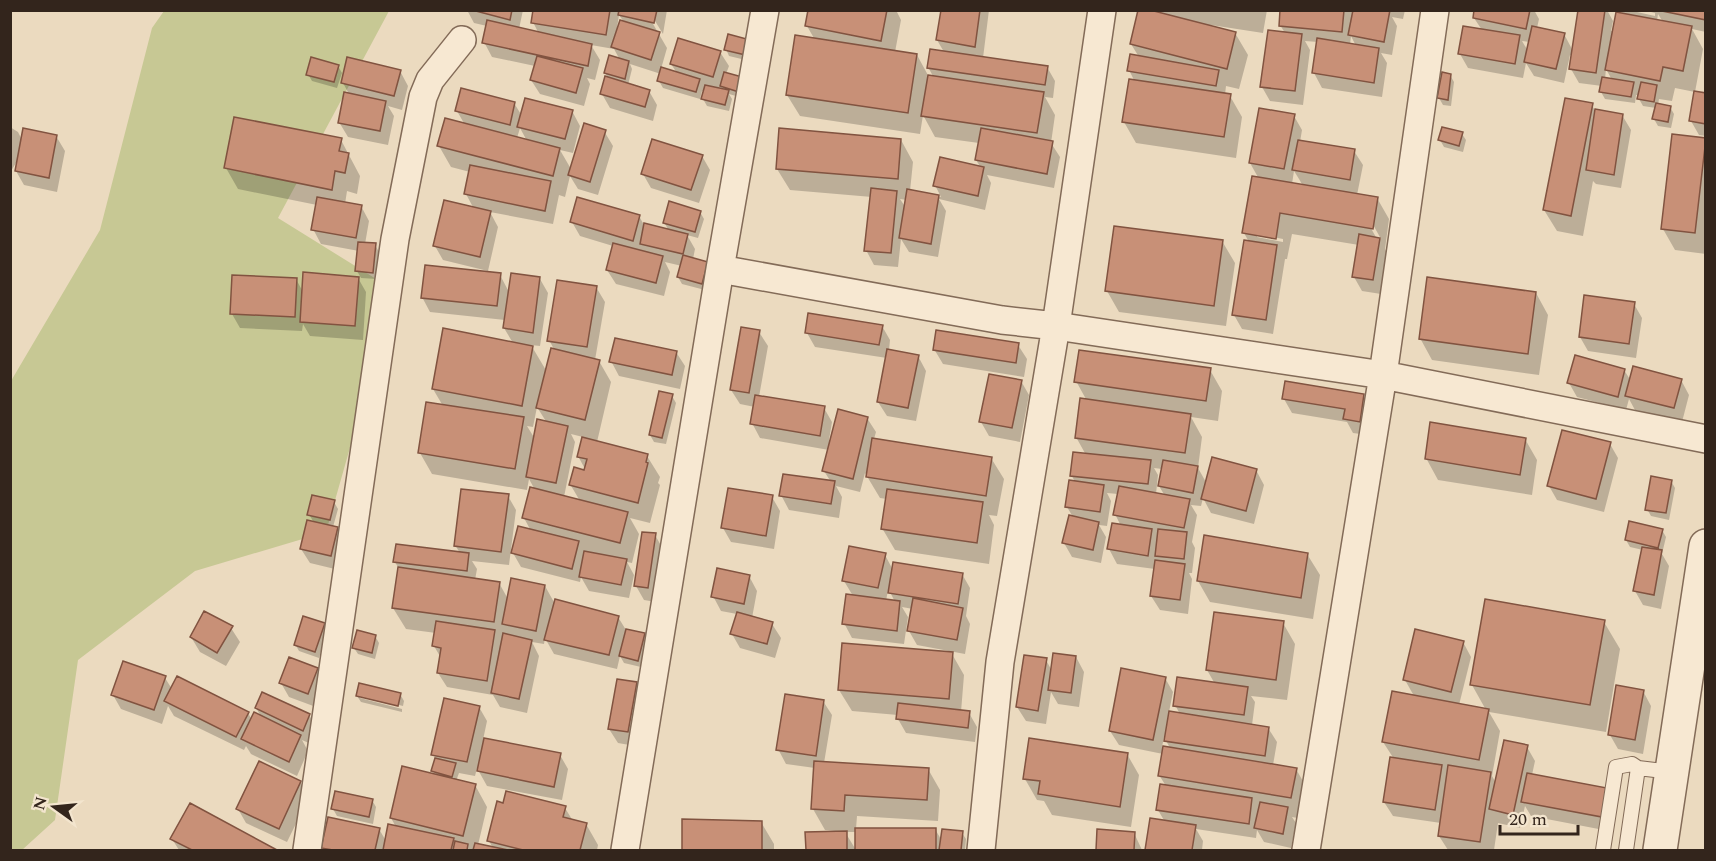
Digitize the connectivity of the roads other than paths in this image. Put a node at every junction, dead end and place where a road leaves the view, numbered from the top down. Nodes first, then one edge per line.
1 (765, 10) edge
2 (1102, 10) edge
3 (1435, 10) edge
4 (462, 40) dead end
5 (720, 269) junction
6 (1056, 326) junction
7 (1383, 375) junction
8 (1706, 439) edge
9 (1706, 546) edge
10 (1638, 768) junction
11 (1672, 772) junction
12 (307, 850) edge
13 (625, 850) edge
14 (981, 850) edge
15 (1306, 850) edge
16 (1603, 850) edge
17 (1626, 850) edge
18 (1660, 850) edge

1 - 5 street
2 - 6 street
3 - 7 street
4 - 12 street
5 - 6 street
5 - 13 street
6 - 7 street
6 - 14 street
7 - 8 street
7 - 15 street
9 - 11 street
10 - 11 lane
10 - 16 lane
10 - 17 lane
11 - 18 street

